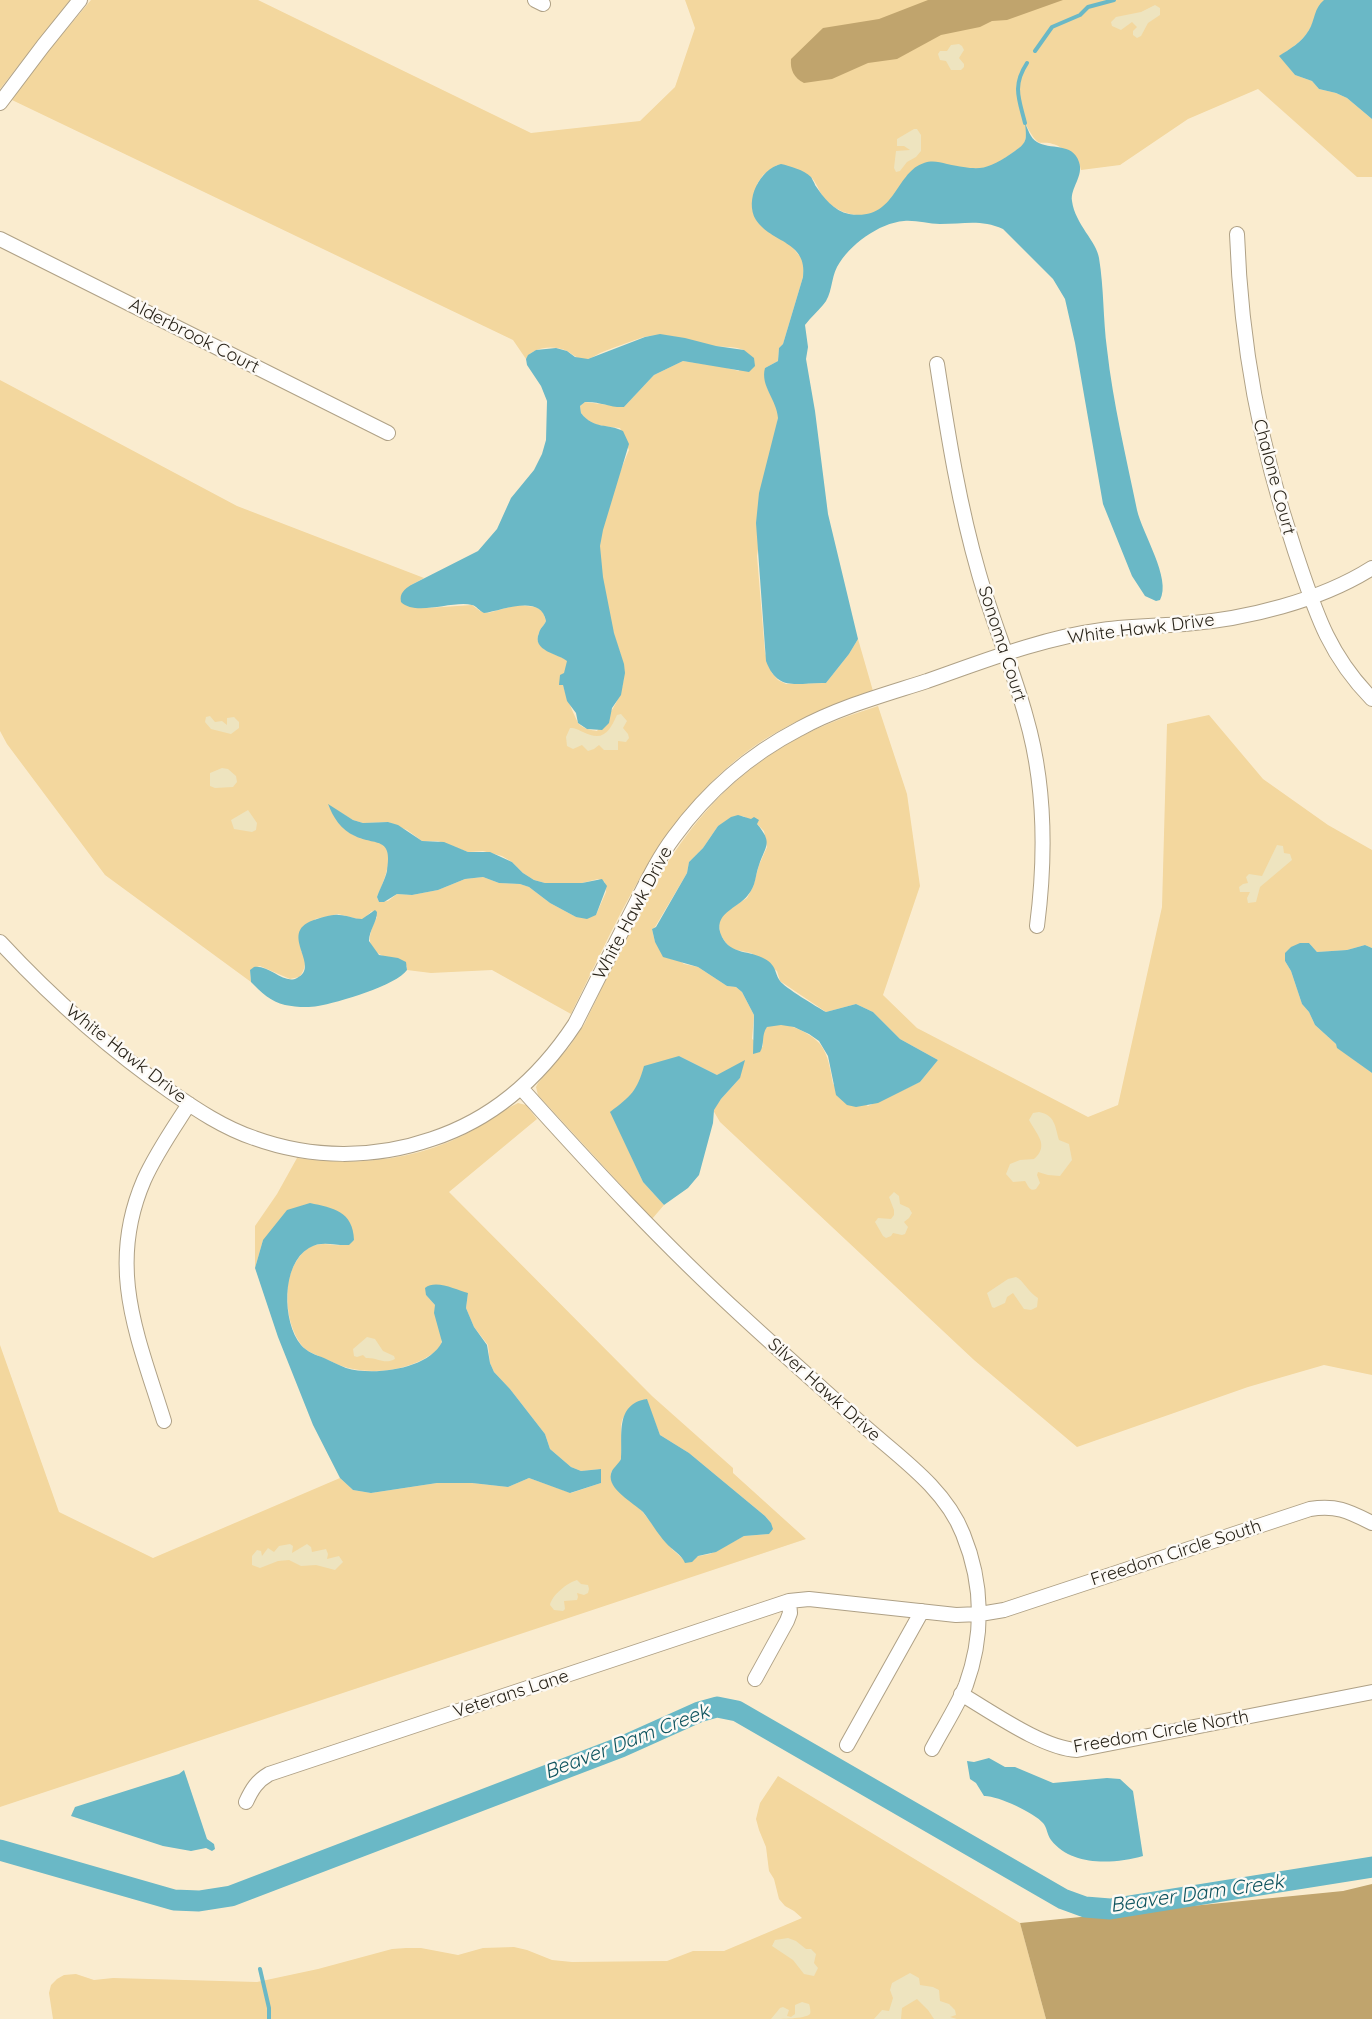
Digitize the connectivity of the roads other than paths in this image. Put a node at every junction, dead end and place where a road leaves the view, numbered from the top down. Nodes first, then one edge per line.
1 (80, 0) edge
2 (0, 103) edge
3 (1237, 234) dead end
4 (0, 239) edge
5 (937, 364) dead end
6 (388, 433) dead end
7 (1372, 568) edge
8 (1311, 596) junction
9 (1005, 655) junction
10 (1372, 699) edge
11 (1037, 926) dead end
12 (0, 942) edge
13 (521, 1088) junction
14 (189, 1104) junction
15 (164, 1421) dead end
16 (1372, 1522) edge
17 (789, 1601) junction
18 (922, 1611) junction
19 (980, 1614) junction
20 (754, 1679) dead end
21 (1372, 1692) edge
22 (961, 1694) junction
23 (846, 1745) dead end
24 (932, 1749) dead end
25 (246, 1802) dead end

1 - 2 street
3 - 8 street, Chalone Court
4 - 6 street, Alderbrook Court
5 - 9 street, Sonoma Court
7 - 8 street, White Hawk Drive
8 - 9 street, White Hawk Drive
8 - 10 street, Chalone Court
9 - 11 street, Sonoma Court
9 - 13 street, White Hawk Drive
12 - 14 street, White Hawk Drive
13 - 14 street, White Hawk Drive
13 - 19 street, Silver Hawk Drive
14 - 15 street
16 - 19 street, Freedom Circle South
17 - 18 street, Veterans Lane
17 - 20 street
17 - 25 street, Veterans Lane
18 - 19 street, Veterans Lane
18 - 23 street
19 - 22 street, Silver Hawk Drive
21 - 22 street, Freedom Circle North
22 - 24 street, Silver Hawk Drive

